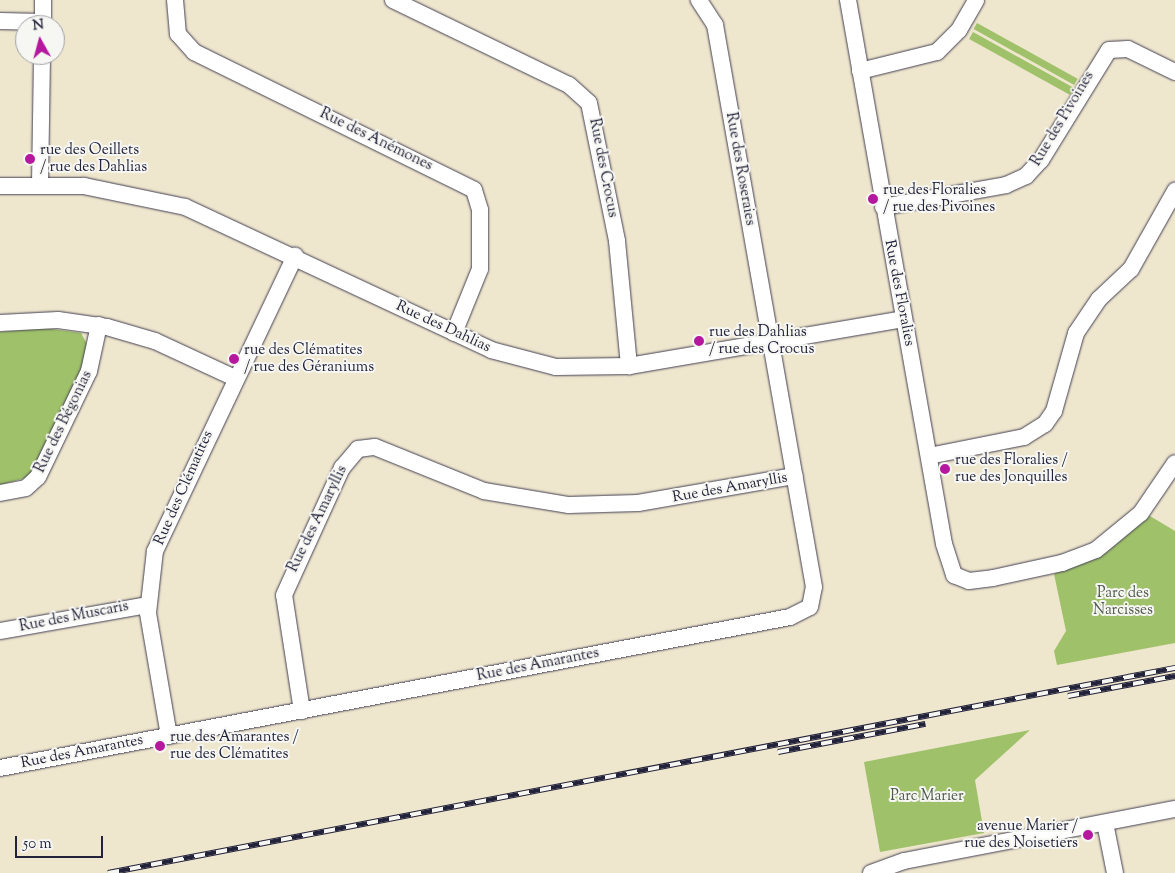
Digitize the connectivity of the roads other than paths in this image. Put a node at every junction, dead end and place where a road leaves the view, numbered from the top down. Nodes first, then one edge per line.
1 (44, 0) edge
2 (175, 0) edge
3 (393, 0) edge
4 (699, 0) edge
5 (848, 0) edge
6 (976, 0) edge
7 (43, 15) edge
8 (0, 21) edge
9 (15, 22) edge
10 (42, 65) edge
11 (860, 71) junction
12 (1175, 72) edge
13 (40, 184) junction
14 (0, 186) edge
15 (1175, 192) edge
16 (883, 207) junction
17 (295, 256) junction
18 (903, 319) junction
19 (0, 323) edge
20 (99, 325) junction
21 (454, 333) junction
22 (771, 342) junction
23 (629, 366) junction
24 (235, 378) junction
25 (929, 456) junction
26 (1175, 463) edge
27 (795, 476) junction
28 (0, 493) edge
29 (148, 605) junction
30 (0, 631) edge
31 (302, 711) junction
32 (169, 736) junction
33 (0, 768) edge
34 (1175, 809) edge
35 (1105, 823) junction
36 (871, 873) edge
37 (1115, 873) edge

1 - 7 street
2 - 21 street, Rue des Anémones
3 - 23 street, Rue des Crocus
4 - 22 street, Rue des Roseraies
5 - 11 street, Rue des Floralies
6 - 11 street
8 - 9 street
10 - 13 street
11 - 16 street, Rue des Floralies
12 - 16 street, Rue des Pivoines
13 - 14 street, Rue des Dahlias
13 - 17 street, Rue des Dahlias
15 - 25 street
16 - 18 street, Rue des Floralies
17 - 21 street, Rue des Dahlias
17 - 24 street, Rue des Clématites
18 - 22 street, Rue des Dahlias
18 - 25 street, Rue des Floralies
19 - 20 street
20 - 24 street
20 - 28 street, Rue des Bégonias
21 - 23 street, Rue des Dahlias
22 - 23 street, Rue des Dahlias
22 - 27 street, Rue des Amarantes
24 - 29 street, Rue des Clématites
25 - 26 street, Rue des Floralies
27 - 31 street, Rue des Amarantes
27 - 31 street, Rue des Amaryllis
29 - 30 street, Rue des Muscaris
29 - 32 street, Rue des Clématites
31 - 32 street, Rue des Amarantes
32 - 33 street, Rue des Amarantes
34 - 35 street
35 - 36 street
35 - 37 street

